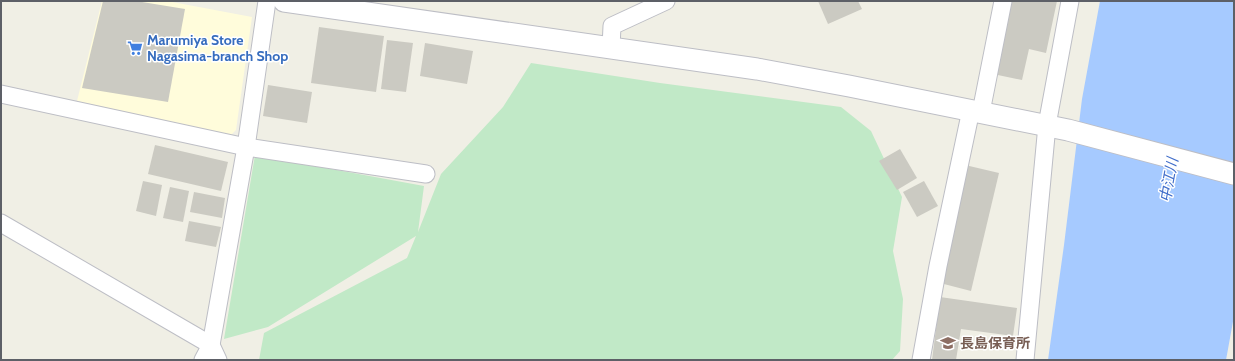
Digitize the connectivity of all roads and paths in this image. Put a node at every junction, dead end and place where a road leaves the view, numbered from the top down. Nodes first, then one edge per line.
1 (267, 1) edge
2 (284, 1) edge
3 (666, 1) edge
4 (1003, 1) edge
5 (1070, 1) edge
6 (611, 48) junction
7 (1, 94) edge
8 (976, 111) junction
9 (1047, 126) junction
10 (246, 147) junction
11 (426, 174) dead end
12 (1234, 174) edge
13 (1, 223) edge
14 (215, 352) edge
15 (203, 360) edge
16 (921, 360) edge
17 (1025, 360) edge

1 - 10 street
2 - 6 street
3 - 6 street
4 - 8 street
5 - 9 street
6 - 8 street
7 - 10 street
8 - 9 street
8 - 16 street
9 - 12 street
9 - 17 street
10 - 11 street
10 - 14 street
13 - 14 street
14 - 15 street

